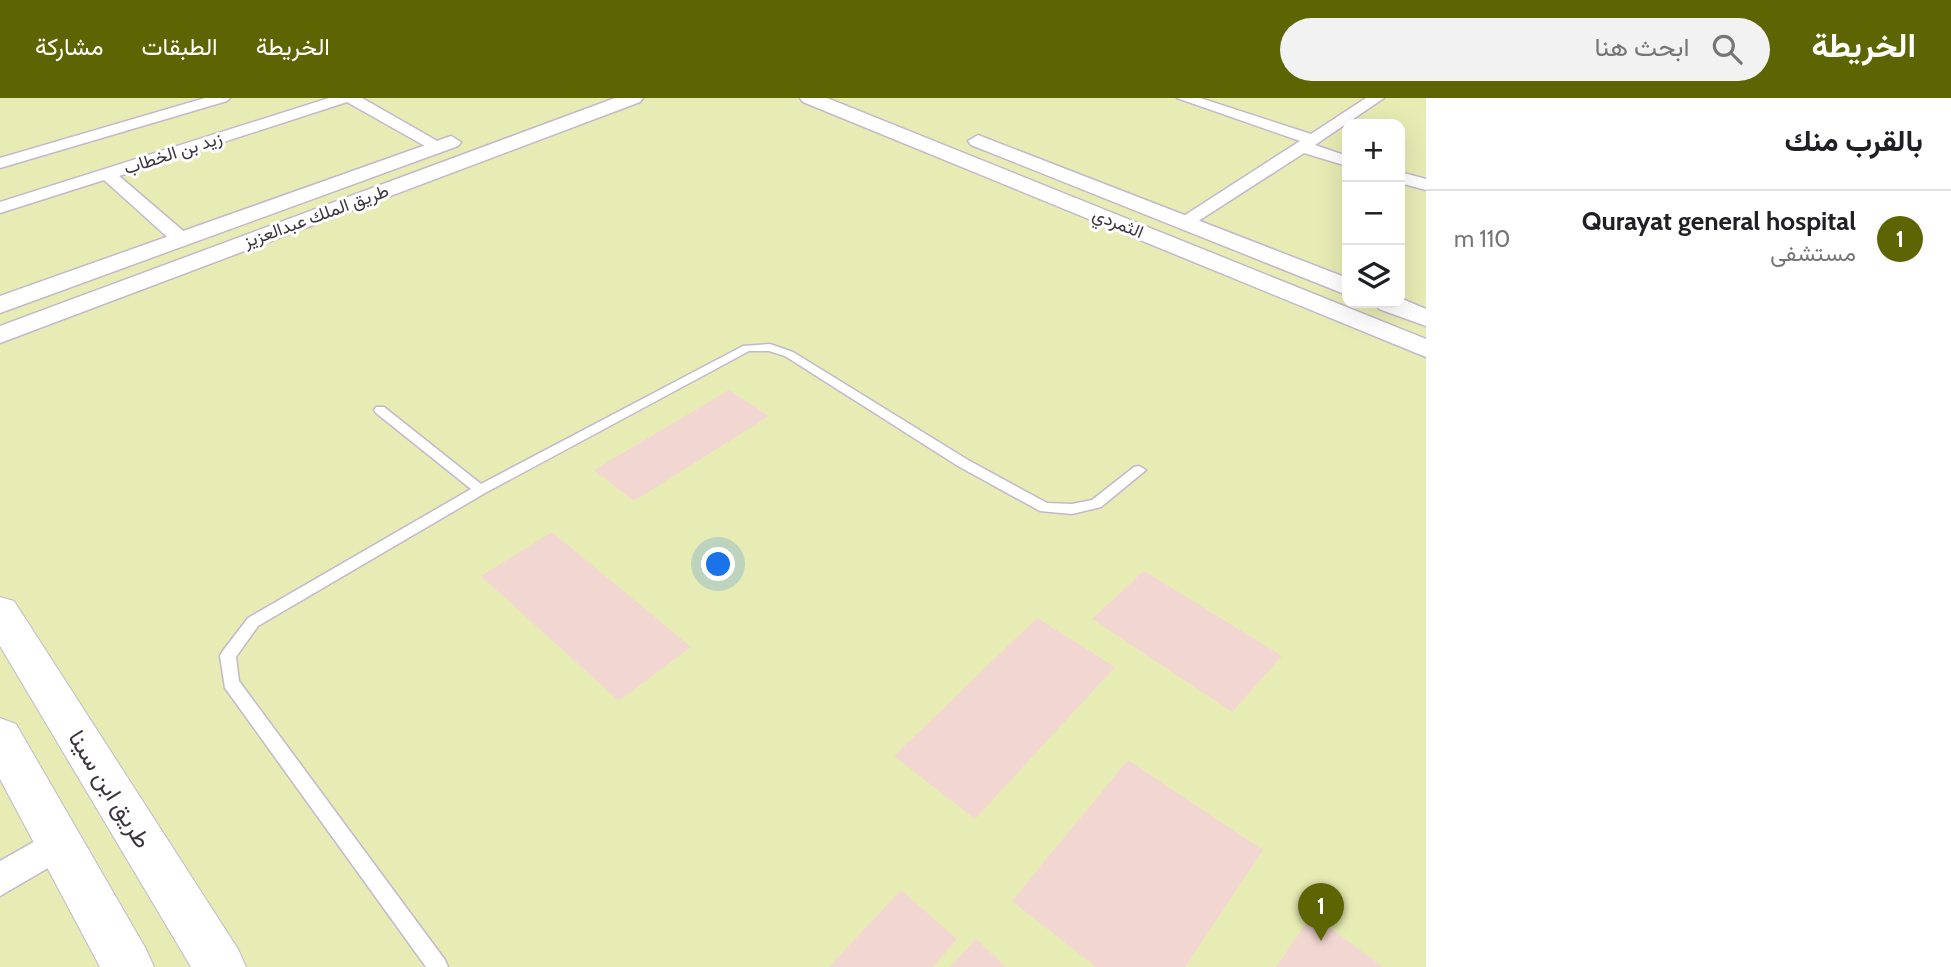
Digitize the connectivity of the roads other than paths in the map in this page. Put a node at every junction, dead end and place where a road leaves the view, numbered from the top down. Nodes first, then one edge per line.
1 (222, 98) edge
2 (348, 98) edge
3 (571, 98) edge
4 (633, 98) edge
5 (810, 98) edge
6 (1185, 98) edge
7 (1376, 98) edge
8 (511, 120) dead end
9 (474, 133) dead end
10 (957, 133) dead end
11 (1308, 144) junction
12 (438, 146) junction
13 (1342, 159) edge
14 (0, 163) edge
15 (107, 174) junction
16 (1405, 178) edge
17 (1426, 184) edge
18 (37, 196) junction
19 (0, 208) edge
20 (1186, 223) junction
21 (181, 239) junction
22 (1342, 285) edge
23 (0, 304) edge
24 (1401, 308) edge
25 (1426, 318) edge
26 (0, 335) edge
27 (1426, 349) edge
28 (380, 410) dead end
29 (1139, 470) dead end
30 (480, 490) junction
31 (0, 612) edge
32 (0, 737) edge
33 (60, 843) junction
34 (0, 880) edge
35 (128, 967) edge
36 (220, 967) edge
37 (439, 967) edge

1 - 14 street
2 - 12 street
2 - 15 street, زيد بن الخطاب
3 - 8 street
4 - 26 street, طريق الملك عبدالعزيز
5 - 27 street, الثمردي
6 - 11 street
7 - 11 street
9 - 12 street, طريق الملك عبدالعزيز
10 - 20 street, الثمردي
11 - 13 street
11 - 20 street
12 - 21 street, طريق الملك عبدالعزيز
14 - 18 street
15 - 18 street, زيد بن الخطاب
15 - 21 street
16 - 17 street
18 - 19 street, زيد بن الخطاب
20 - 22 street, الثمردي
21 - 23 street, طريق الملك عبدالعزيز
24 - 25 street
28 - 30 lane
29 - 30 lane
30 - 37 lane
31 - 36 main road, طريق ابن سينا
32 - 33 main road
33 - 34 street
33 - 35 main road

